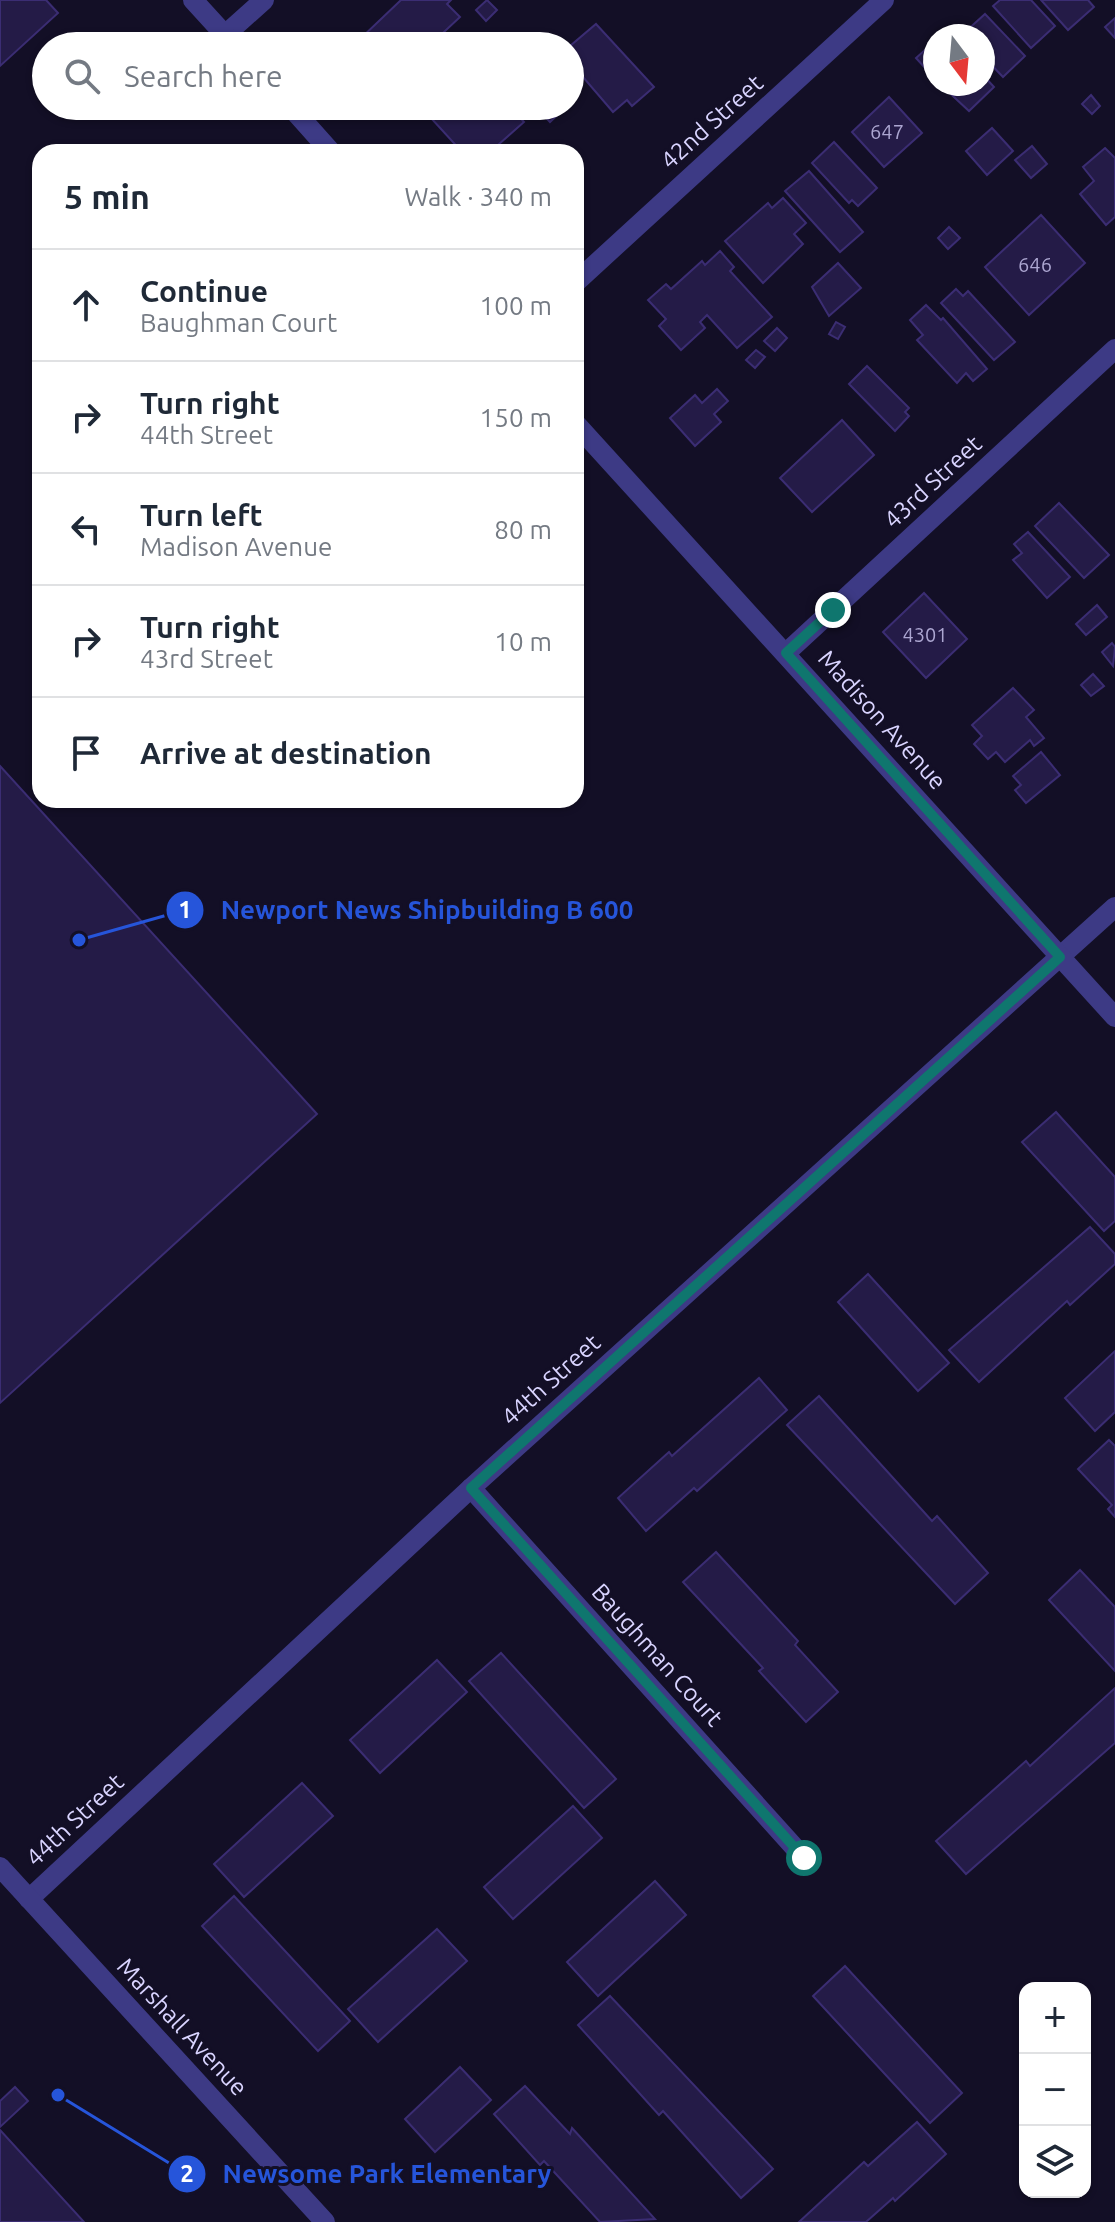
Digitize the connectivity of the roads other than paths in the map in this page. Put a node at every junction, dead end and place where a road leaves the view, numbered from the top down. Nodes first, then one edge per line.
1 (193, 0) edge
2 (264, 0) edge
3 (884, 0) edge
4 (222, 32) edge
5 (237, 32) edge
6 (302, 120) edge
7 (324, 144) edge
8 (584, 275) edge
9 (1115, 349) edge
10 (584, 433) edge
11 (786, 653) junction
12 (1115, 907) edge
13 (1060, 957) junction
14 (1115, 1017) edge
15 (471, 1488) junction
16 (804, 1858) dead end
17 (0, 1867) edge
18 (29, 1899) junction
19 (325, 2222) edge

1 - 4 street
2 - 5 street
3 - 8 street, 42nd Street
6 - 7 street
9 - 11 street, 43rd Street
10 - 11 street, Madison Avenue
11 - 13 street, Madison Avenue
12 - 13 street, 44th Street
13 - 14 street, Madison Avenue
13 - 15 street, 44th Street
15 - 16 street, Baughman Court
15 - 18 street, 44th Street
17 - 18 street, Marshall Avenue
18 - 19 street, Marshall Avenue

